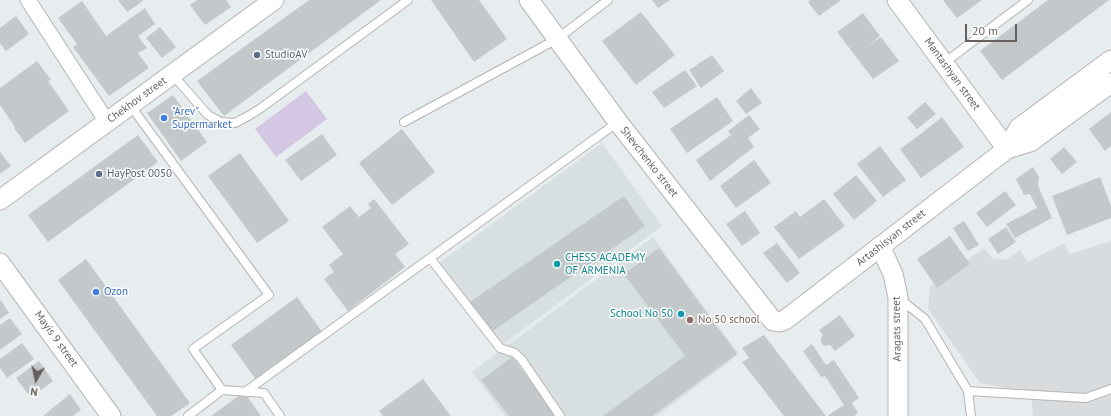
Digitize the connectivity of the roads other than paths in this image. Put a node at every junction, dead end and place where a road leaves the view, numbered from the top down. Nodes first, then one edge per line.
1 (28, 0) edge
2 (274, 0) edge
3 (408, 0) edge
4 (529, 0) edge
5 (608, 0) edge
6 (897, 0) edge
7 (1028, 0) edge
8 (251, 7) edge
9 (557, 39) junction
10 (1111, 60) edge
11 (944, 63) junction
12 (172, 74) junction
13 (1111, 83) edge
14 (130, 105) junction
15 (107, 122) junction
16 (404, 122) dead end
17 (618, 122) junction
18 (1007, 149) junction
19 (0, 200) edge
20 (880, 246) junction
21 (430, 258) junction
22 (0, 263) edge
23 (898, 297) junction
24 (773, 321) joint
25 (1111, 389) edge
26 (222, 390) junction
27 (968, 390) junction
28 (245, 392) junction
29 (111, 416) edge
30 (188, 416) edge
31 (280, 416) edge
32 (560, 416) edge
33 (898, 416) edge
34 (971, 416) edge

1 - 15 street
2 - 8 street, Chekhov street
3 - 12 lane
4 - 9 street, Shevchenko street
5 - 9 lane
6 - 11 street, Mantashyan street
7 - 11 lane
8 - 12 street, Chekhov street
9 - 16 lane
9 - 17 street, Shevchenko street
10 - 18 street, Artashisyan street
11 - 18 street, Mantashyan street
12 - 14 street, Chekhov street
13 - 18 street, Artashisyan street
14 - 15 street, Chekhov street
14 - 26 lane
15 - 19 street, Chekhov street
17 - 21 lane
17 - 24 street, Shevchenko street
18 - 20 street, Artashisyan street
20 - 23 street, Aragats street
20 - 24 street, Artashisyan street
21 - 28 lane
21 - 32 lane
22 - 29 street, Mayis 9 street
23 - 27 lane
23 - 33 street, Aragats street
25 - 27 lane
26 - 28 lane
26 - 30 lane
27 - 34 lane
28 - 31 lane

